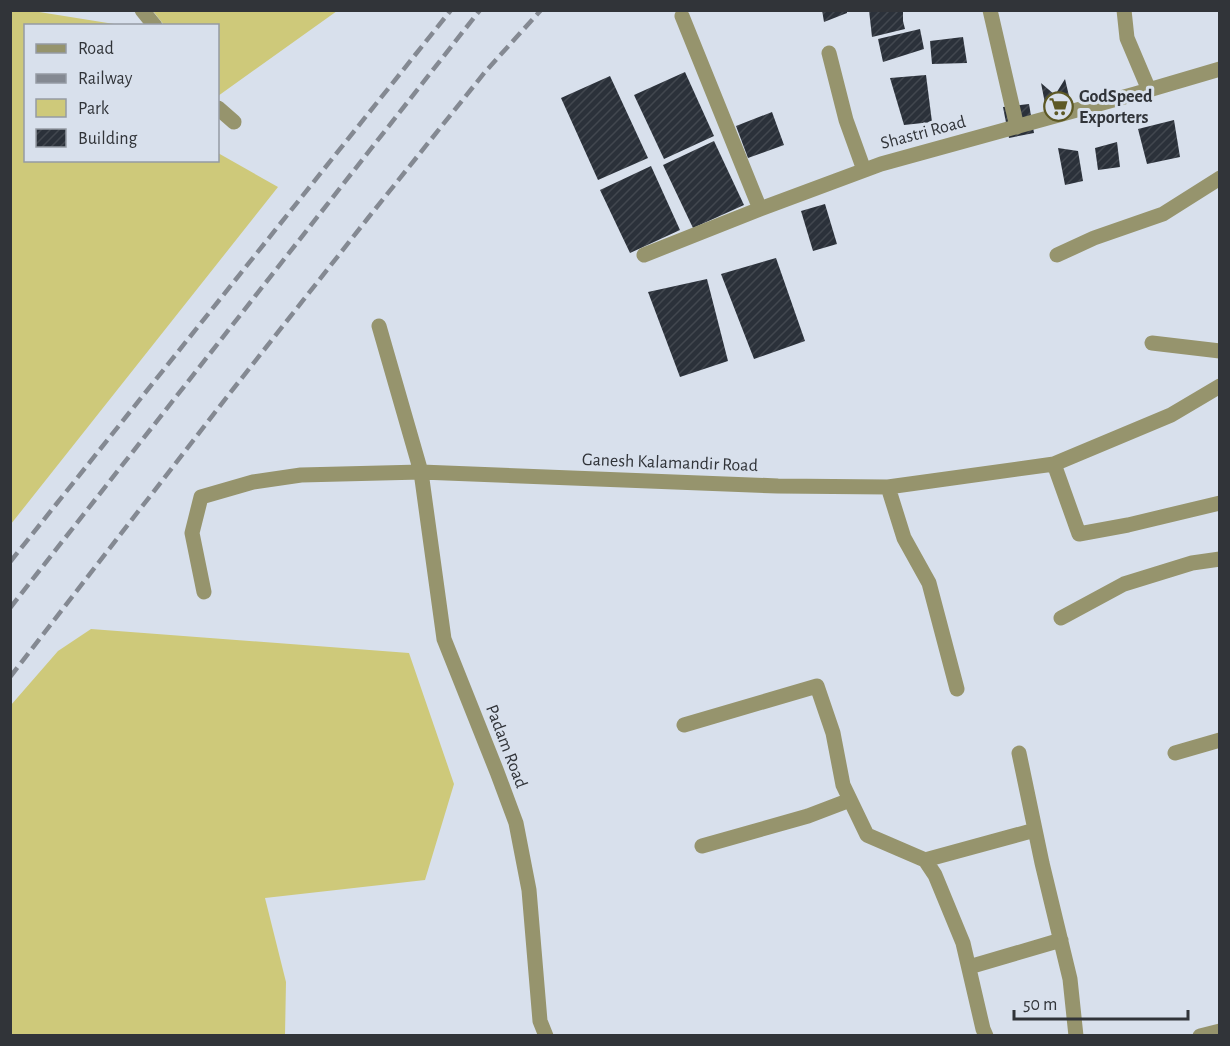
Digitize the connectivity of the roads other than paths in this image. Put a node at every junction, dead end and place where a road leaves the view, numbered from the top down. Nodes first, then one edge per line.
1 (142, 10) edge
2 (990, 10) edge
3 (1124, 10) edge
4 (682, 16) dead end
5 (153, 24) edge
6 (829, 53) dead end
7 (1220, 69) edge
8 (1149, 90) junction
9 (219, 109) edge
10 (234, 122) dead end
11 (1017, 127) junction
12 (864, 170) junction
13 (1220, 178) edge
14 (760, 209) junction
15 (644, 255) dead end
16 (1057, 255) dead end
17 (379, 326) dead end
18 (1152, 344) dead end
19 (1220, 351) edge
20 (1220, 386) edge
21 (1054, 464) junction
22 (421, 472) junction
23 (888, 487) junction
24 (1220, 503) edge
25 (1220, 560) edge
26 (204, 592) dead end
27 (1060, 618) dead end
28 (957, 689) dead end
29 (684, 725) dead end
30 (1220, 740) edge
31 (1019, 753) dead end
32 (1175, 753) dead end
33 (850, 800) junction
34 (1035, 830) junction
35 (702, 846) dead end
36 (925, 860) junction
37 (1060, 940) junction
38 (969, 968) junction
39 (1220, 1031) edge
40 (546, 1035) edge
41 (986, 1035) edge
42 (1076, 1035) edge
43 (1200, 1035) edge

1 - 5 street
2 - 11 street
3 - 8 street
4 - 14 street
6 - 12 street
7 - 8 street, Shastri Road
8 - 11 street, Shastri Road
9 - 10 street
11 - 12 street, Shastri Road
12 - 14 street, Shastri Road
13 - 16 street
14 - 15 street, Shastri Road
17 - 22 street, Padam Road
18 - 19 street
20 - 21 street, Ganesh Kalamandir Road
21 - 23 street, Ganesh Kalamandir Road
21 - 24 street
22 - 23 street, Ganesh Kalamandir Road
22 - 26 street, Ganesh Kalamandir Road
22 - 40 street, Padam Road
23 - 28 street
25 - 27 street
29 - 33 street
30 - 32 street
31 - 34 street
33 - 35 street
33 - 36 street
34 - 36 street
34 - 37 street
36 - 38 street
37 - 38 street
37 - 42 street
38 - 41 street
39 - 43 street

